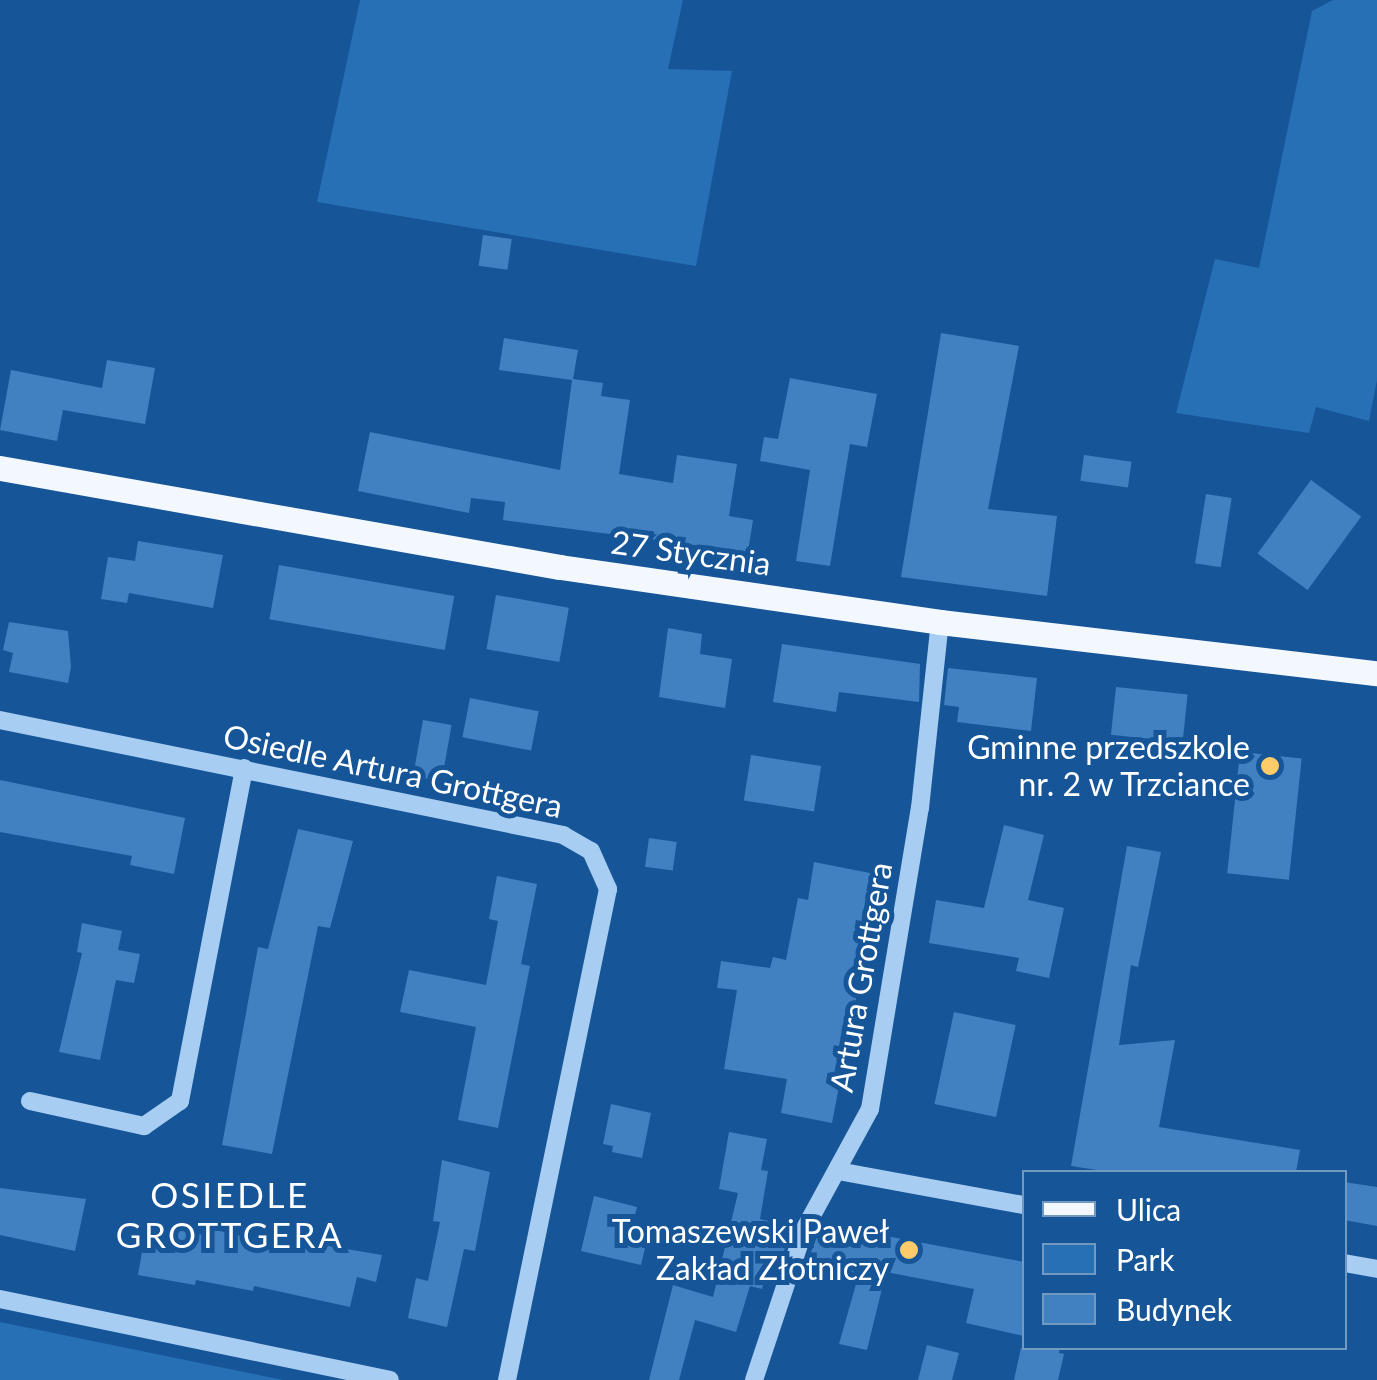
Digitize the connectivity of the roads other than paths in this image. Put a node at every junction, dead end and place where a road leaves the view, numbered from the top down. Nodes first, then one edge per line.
1 (0, 468) edge
2 (940, 622) junction
3 (1377, 673) edge
4 (0, 720) edge
5 (244, 768) junction
6 (30, 1102) dead end
7 (838, 1171) junction
8 (1022, 1205) edge
9 (1347, 1264) edge
10 (1377, 1269) edge
11 (0, 1299) edge
12 (390, 1380) edge
13 (507, 1380) edge
14 (754, 1380) edge

1 - 2 main road, 27 Stycznia
2 - 3 main road, 27 Stycznia
2 - 7 street, Artura Grottgera
4 - 5 street, Osiedle Artura Grottgera
5 - 6 street
5 - 13 street, Osiedle Artura Grottgera
7 - 8 street
7 - 14 street, Artura Grottgera
9 - 10 street
11 - 12 street

